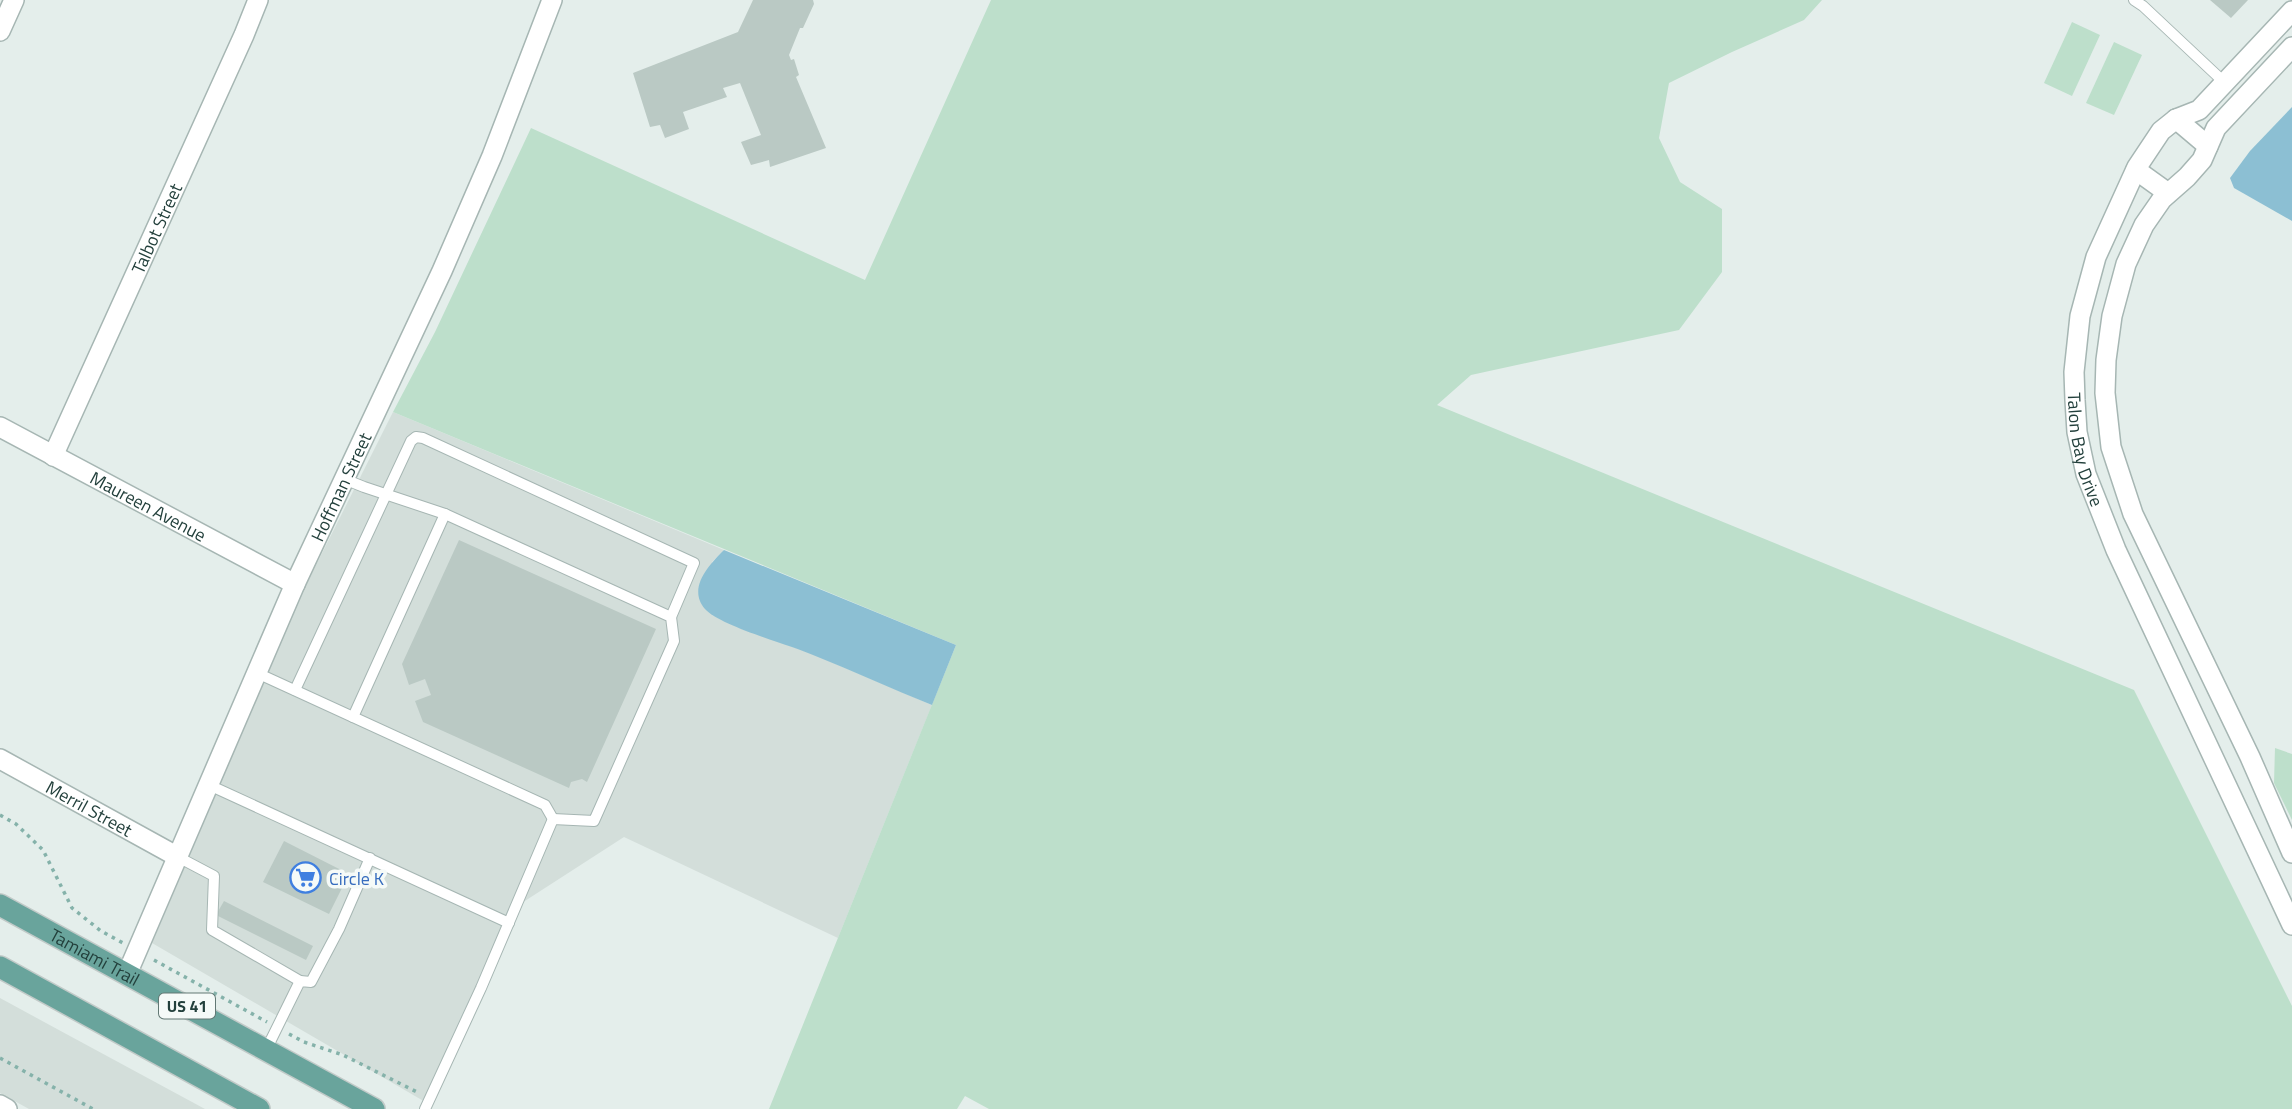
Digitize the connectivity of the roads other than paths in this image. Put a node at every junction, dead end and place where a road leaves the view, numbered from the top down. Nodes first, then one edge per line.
1 (14, 0) edge
2 (258, 0) edge
3 (552, 0) edge
4 (2134, 0) edge
5 (2292, 11) edge
6 (0, 31) edge
7 (2292, 47) edge
8 (2225, 83) junction
9 (2176, 119) junction
10 (2208, 146) junction
11 (2136, 170) junction
12 (2168, 193) junction
13 (0, 427) edge
14 (53, 456) junction
15 (344, 479) junction
16 (387, 495) junction
17 (445, 514) junction
18 (295, 584) junction
19 (671, 617) junction
20 (257, 673) junction
21 (295, 690) junction
22 (353, 717) junction
23 (0, 759) edge
24 (209, 785) junction
25 (553, 819) junction
26 (2292, 853) edge
27 (178, 858) junction
28 (370, 858) junction
29 (0, 905) edge
30 (509, 923) junction
31 (2292, 925) edge
32 (0, 967) edge
33 (127, 974) junction
34 (300, 981) junction
35 (267, 1050) junction
36 (427, 1104) edge
37 (0, 1105) edge
38 (7, 1109) edge
39 (259, 1109) edge
40 (374, 1109) edge

1 - 6 street
2 - 14 street, Talbot Street
3 - 15 street, Hoffman Street
4 - 8 lane
5 - 8 street, Talon Bay Drive
7 - 10 street, Talon Bay Drive
8 - 9 street, Talon Bay Drive
9 - 10 street
9 - 11 street, Talon Bay Drive
10 - 12 street, Talon Bay Drive
11 - 12 street
11 - 31 street, Talon Bay Drive
12 - 26 street, Talon Bay Drive
13 - 14 street, Maureen Avenue
14 - 18 street, Maureen Avenue
15 - 16 lane
15 - 18 street, Hoffman Street
16 - 17 lane
16 - 19 lane
16 - 21 lane
17 - 19 lane
17 - 22 lane
18 - 20 street, Hoffman Street
19 - 25 lane
20 - 21 lane
20 - 24 street, Hoffman Street
21 - 22 lane
22 - 25 lane
23 - 27 street, Merril Street
24 - 27 street, Hoffman Street
24 - 28 lane
25 - 30 lane
27 - 33 street, Hoffman Street
27 - 34 lane
28 - 30 lane
28 - 34 lane
29 - 33 main road, Tamiami Trail / US 41
30 - 36 lane
32 - 39 main road
33 - 35 main road, Tamiami Trail / US 41
34 - 35 lane
35 - 40 main road, Tamiami Trail / US 41
37 - 38 street

